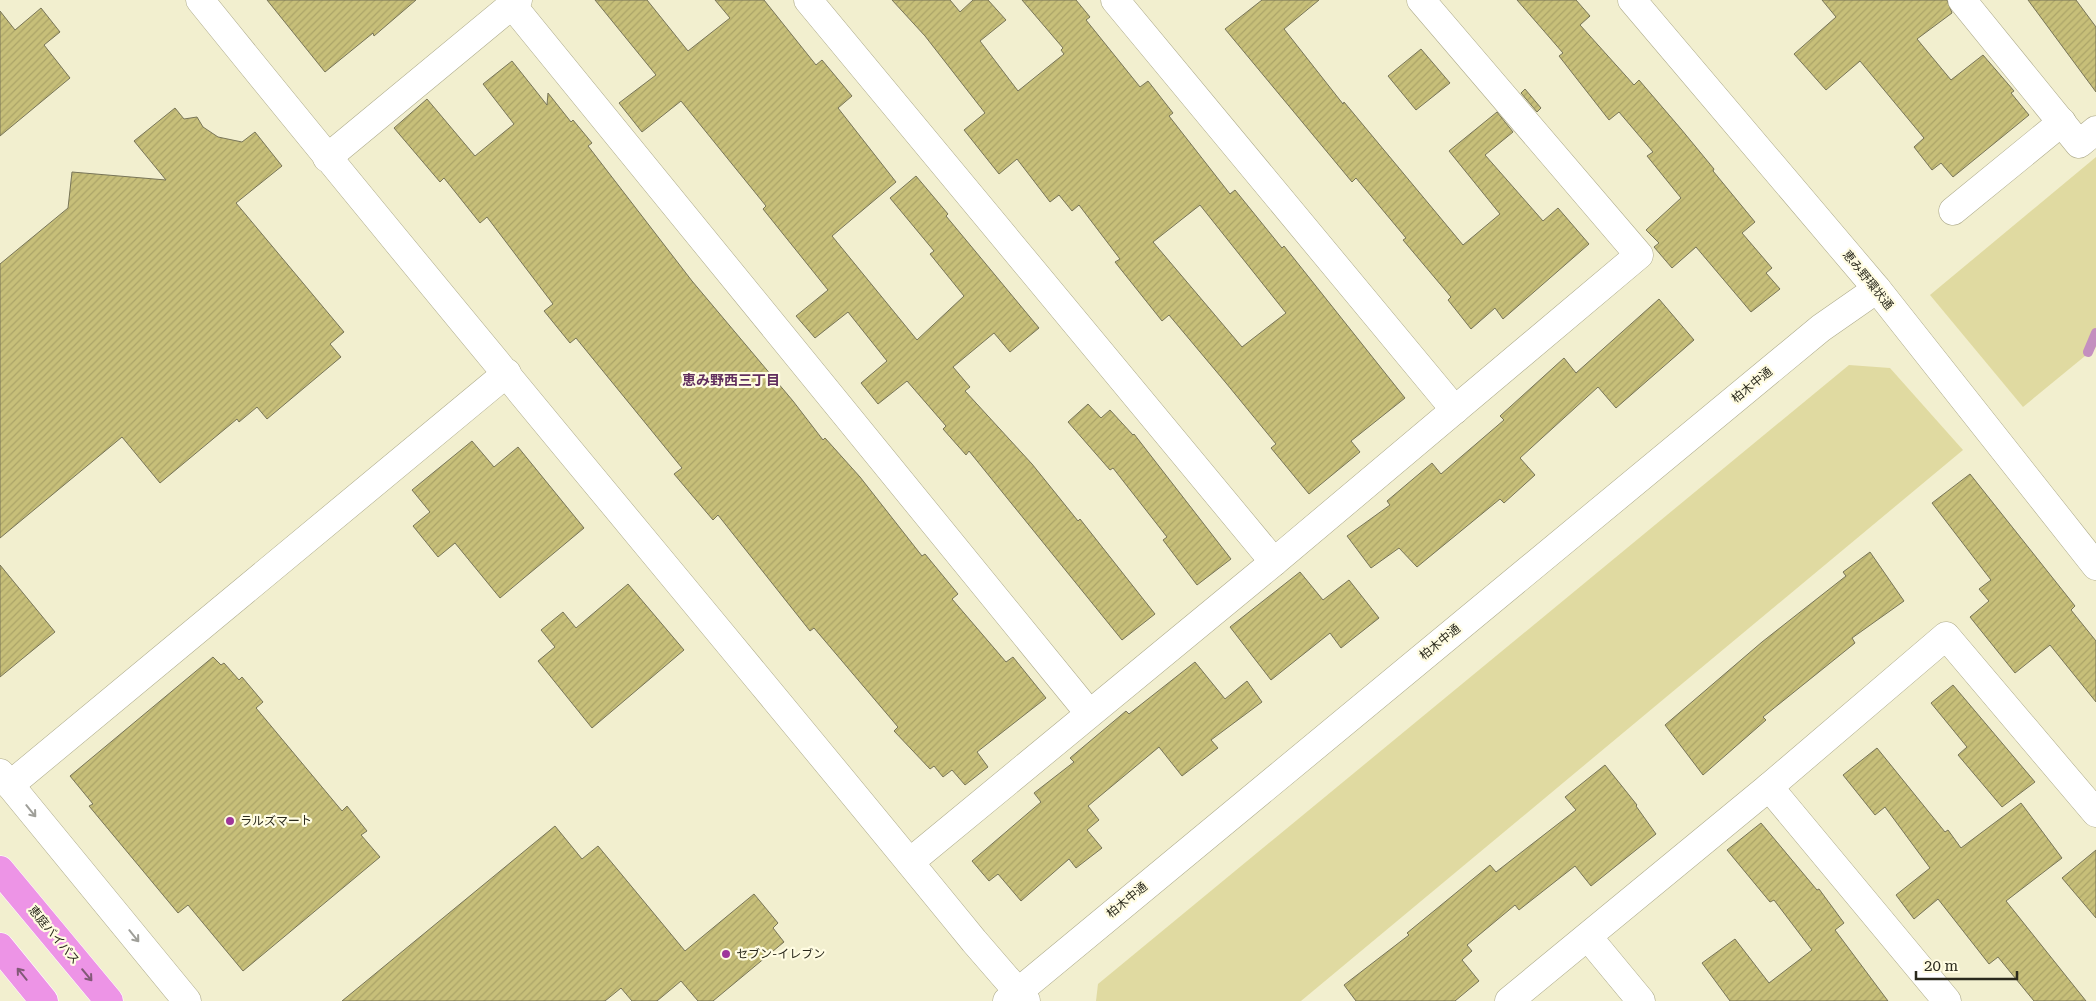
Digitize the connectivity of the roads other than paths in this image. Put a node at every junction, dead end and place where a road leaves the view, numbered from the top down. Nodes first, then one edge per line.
1 (200, 0) edge
2 (808, 0) edge
3 (1115, 0) edge
4 (1421, 0) edge
5 (1632, 0) edge
6 (1962, 0) edge
7 (515, 2) edge
8 (2062, 122) junction
9 (2096, 130) edge
10 (327, 158) junction
11 (1953, 211) dead end
12 (1877, 290) junction
13 (507, 373) junction
14 (1454, 410) junction
15 (1274, 562) junction
16 (2096, 566) edge
17 (1090, 713) junction
18 (5, 779) edge
19 (1768, 787) junction
20 (2096, 813) edge
21 (910, 862) junction
22 (0, 870) edge
23 (1588, 937) junction
24 (0, 948) edge
25 (1017, 998) edge
26 (44, 1001) edge
27 (109, 1001) edge
28 (187, 1001) edge
29 (1509, 1001) edge
30 (1641, 1001) edge
31 (1947, 1001) edge

1 - 10 street
2 - 15 street
3 - 14 street
4 - 14 street
5 - 12 street, 恵み野環状通
6 - 8 street
7 - 10 street
7 - 17 street
8 - 9 street
8 - 11 street
10 - 13 street
12 - 16 street, 恵み野環状通
12 - 25 street, 柏木中通
13 - 18 street
13 - 21 street
14 - 15 street
15 - 17 street
17 - 21 street
18 -> 28 street
19 - 20 street
19 - 23 street
19 - 31 street
21 - 25 street
22 -> 27 highway, 恵庭バイパス
23 - 29 street
23 - 30 street
26 -> 24 highway

